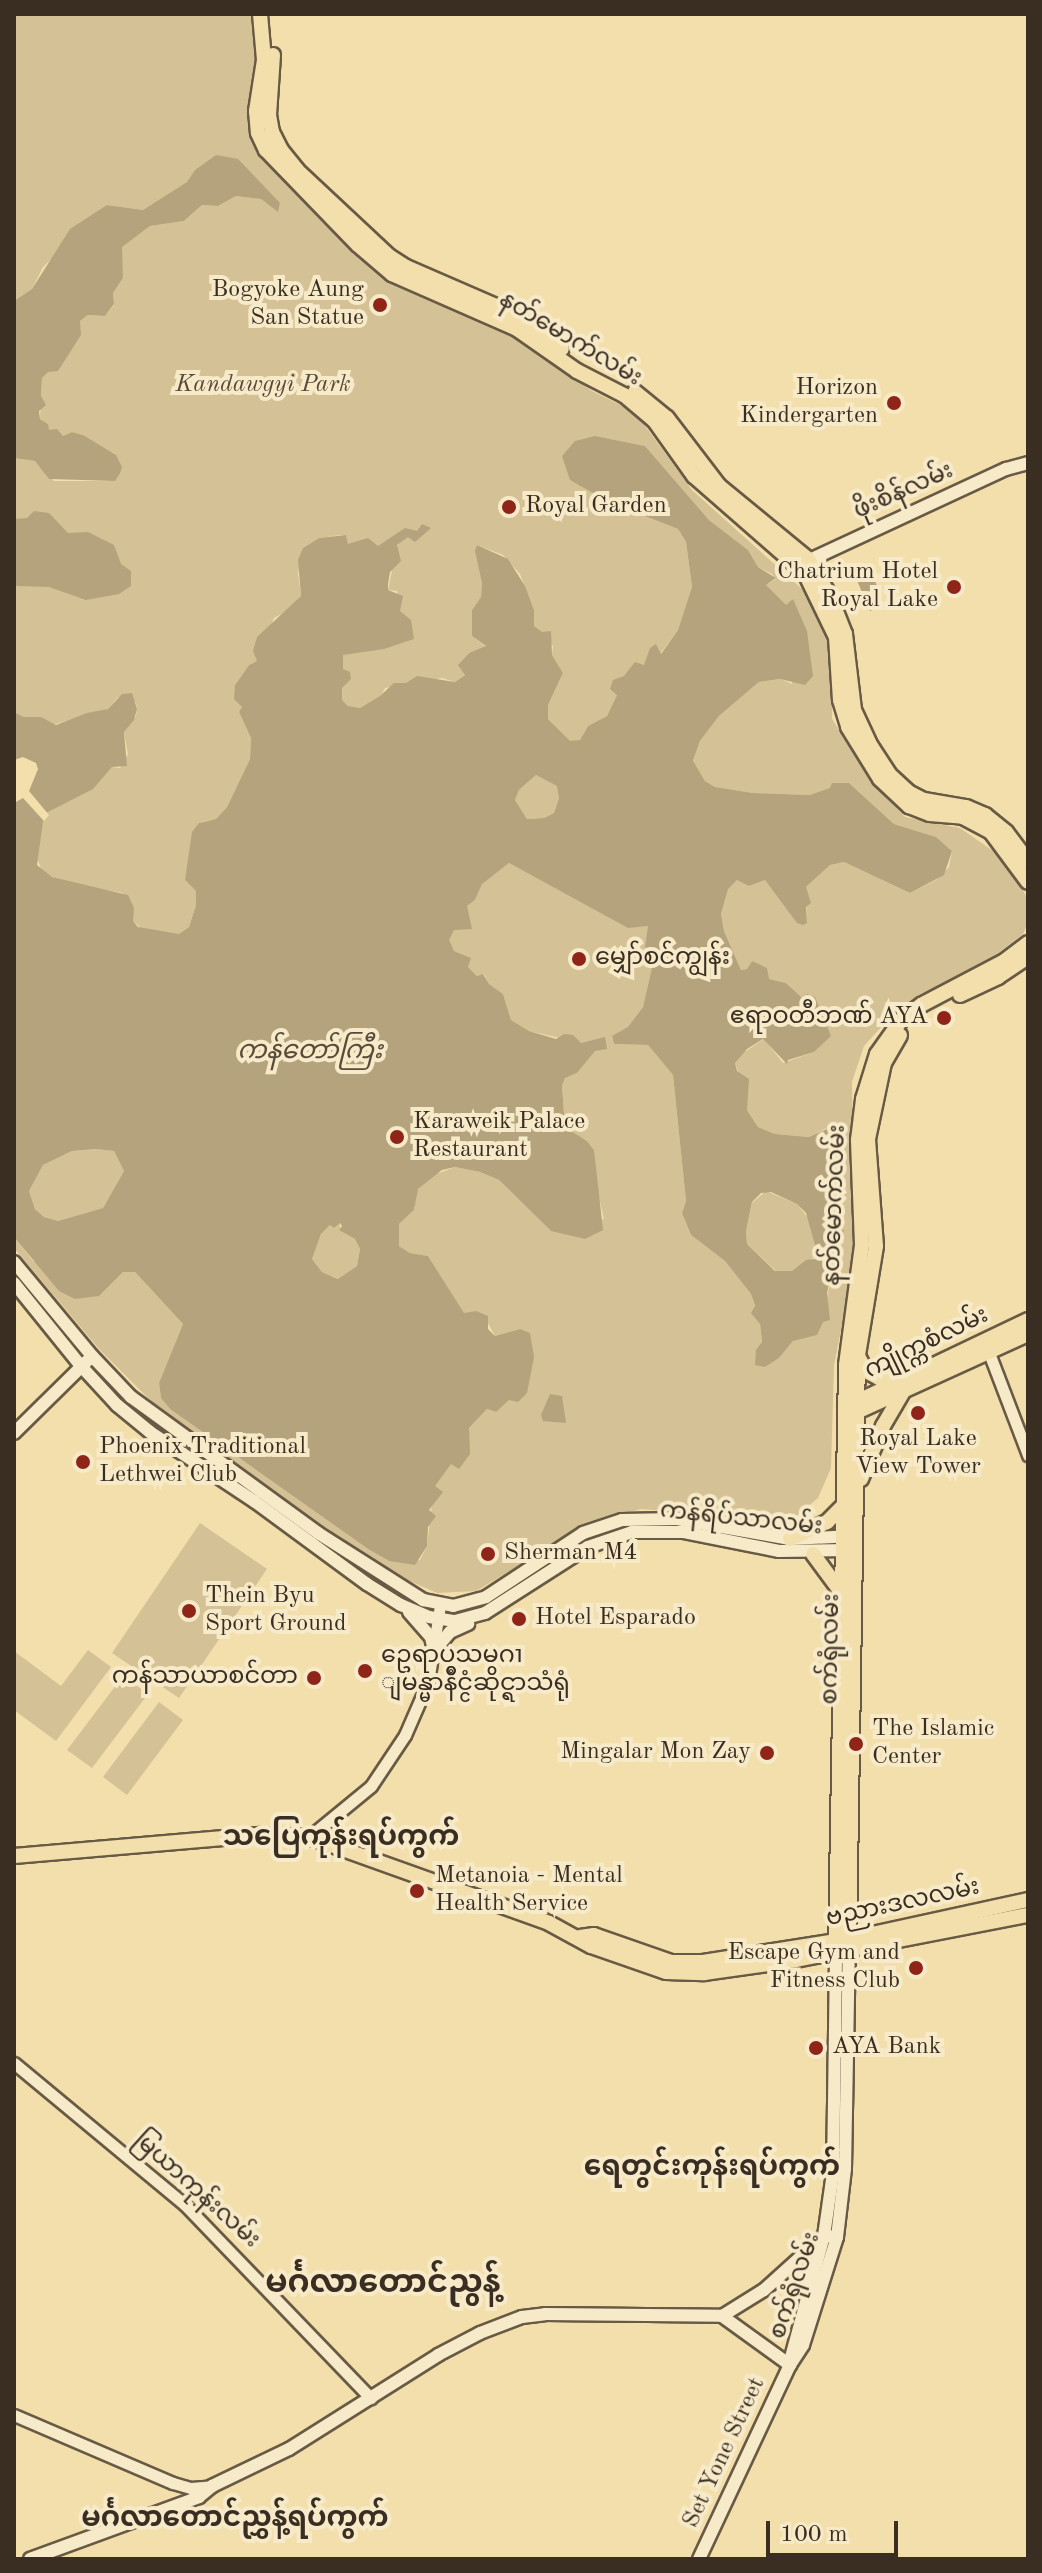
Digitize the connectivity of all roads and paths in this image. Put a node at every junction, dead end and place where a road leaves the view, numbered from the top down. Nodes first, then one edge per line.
1 (260, 14) edge
2 (270, 14) edge
3 (459, 297) junction
4 (1028, 463) edge
5 (804, 562) junction
6 (835, 620) junction
7 (1028, 861) edge
8 (1028, 882) edge
9 (1028, 943) edge
10 (1028, 957) edge
11 (14, 1262) edge
12 (14, 1283) edge
13 (1028, 1320) edge
14 (1028, 1334) edge
15 (987, 1346) junction
16 (858, 1355) junction
17 (92, 1356) junction
18 (81, 1366) junction
19 (901, 1385) junction
20 (851, 1410) junction
21 (14, 1433) edge
22 (1028, 1455) edge
23 (858, 1487) junction
24 (844, 1504) junction
25 (721, 1534) junction
26 (790, 1539) junction
27 (849, 1543) junction
28 (813, 1554) junction
29 (841, 1592) junction
30 (401, 1605) junction
31 (440, 1605) junction
32 (485, 1613) junction
33 (438, 1619) junction
34 (434, 1651) junction
35 (309, 1837) junction
36 (14, 1856) edge
37 (1028, 1900) edge
38 (1028, 1915) edge
39 (842, 1946) junction
40 (14, 2063) edge
41 (830, 2237) junction
42 (722, 2316) junction
43 (790, 2365) junction
44 (371, 2398) junction
45 (14, 2415) edge
46 (212, 2486) junction
47 (30, 2559) edge
48 (699, 2559) edge

1 - 3 main road, နတ်မောက်လမ်း
2 - 3 main road, နတ်မောက်လမ်း
3 - 5 main road, နတ်မောက်လမ်း
4 - 5 main road, ဖိုးစိန်လမ်း
5 - 6 main road, နတ်မောက်လမ်း
6 - 7 main road, နတ်မောက်လမ်း
6 - 8 main road, နတ်မောက်လမ်း
9 - 20 main road, နတ်မောက်လမ်း
10 - 16 main road, နတ်မောက်လမ်း
11 - 17 main road
12 - 18 main road, ကန်ရိပ်သာလမ်း
13 - 15 main road, ကျိုက္ကစံလမ်း
14 - 15 main road
15 - 19 main road, ကျိုက္ကစံလမ်း
15 - 22 street
16 - 19 main road
16 - 20 main road, နတ်မောက်လမ်း
17 - 18 main road
17 - 31 main road
18 - 21 main road
18 - 30 main road, ကန်ရိပ်သာလမ်း
19 - 20 main road, ကျိုက္ကစံလမ်း
19 - 23 main road
20 - 23 main road, စက်ရုံလမ်း
20 - 24 main road, စက်ရုံလမ်း
23 - 27 main road, စက်ရုံလမ်း
24 - 26 main road
24 - 27 main road, စက်ရုံလမ်း
25 - 26 main road
25 - 28 main road, ကန်ရိပ်သာလမ်း
25 - 31 main road
25 - 32 main road, ကန်ရိပ်သာလမ်း
26 - 27 main road
27 - 28 main road, ကန်ရိပ်သာလမ်း
27 - 29 main road, စက်ရုံလမ်း
27 - 39 main road, စက်ရုံလမ်း
28 - 29 main road
29 - 39 main road, စက်ရုံလမ်း
30 - 33 main road, ကန်ရိပ်သာလမ်း
30 - 34 main road
31 - 33 street
32 - 33 main road, ကန်ရိပ်သာလမ်း
32 - 34 main road
33 - 34 street
34 - 35 street
35 - 36 main road
35 - 39 main road, ဗညားဒလလမ်း
37 - 39 main road, ဗညားဒလလမ်း
38 - 39 main road, ဗညားဒလလမ်း
39 - 41 main road, စက်ရုံလမ်း
40 - 44 street, မြယာကုန်းလမ်း
41 - 42 main road
41 - 43 main road, စက်ရုံလမ်း
42 - 43 main road
42 - 44 main road
43 - 48 main road, Set Yone Street
44 - 46 main road
45 - 46 street
46 - 47 main road

